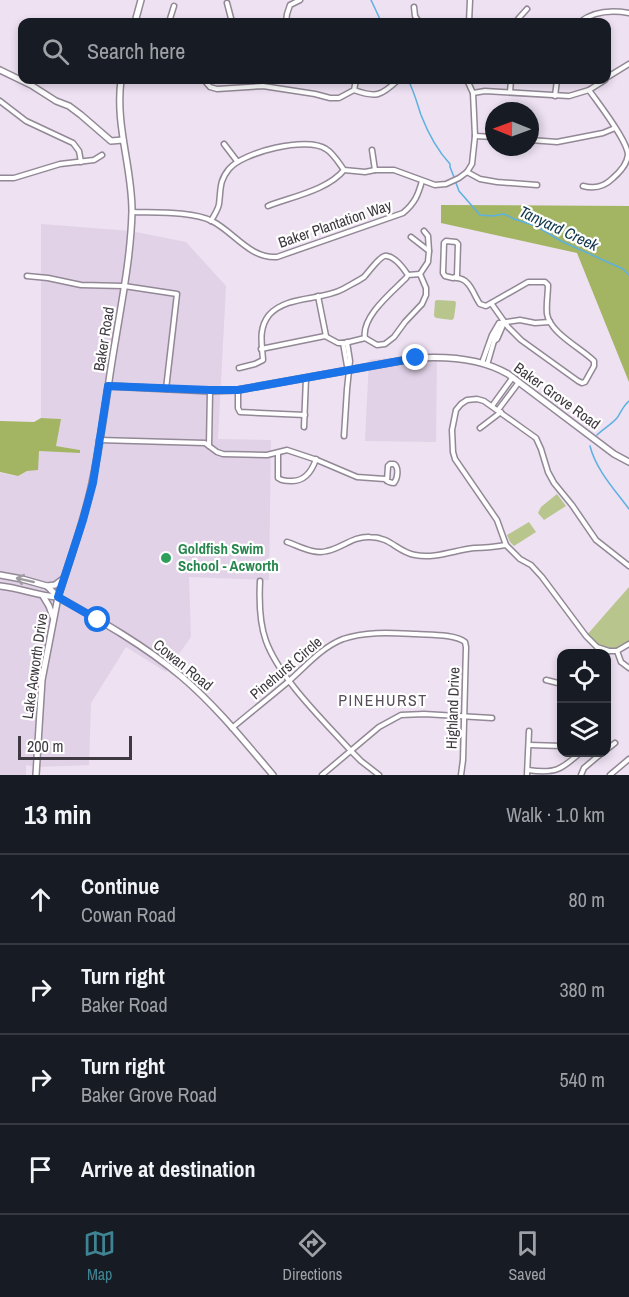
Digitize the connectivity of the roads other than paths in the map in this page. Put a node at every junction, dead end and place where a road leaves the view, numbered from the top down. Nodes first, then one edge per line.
1 (141, 0) edge
2 (300, 0) edge
3 (470, 0) edge
4 (227, 3) dead end
5 (174, 6) dead end
6 (414, 7) dead end
7 (527, 9) dead end
8 (629, 13) edge
9 (136, 18) edge
10 (170, 18) edge
11 (231, 18) edge
12 (286, 18) edge
13 (416, 18) edge
14 (469, 18) edge
15 (519, 18) edge
16 (586, 18) edge
17 (629, 64) edge
18 (0, 70) edge
19 (611, 76) edge
20 (18, 78) edge
21 (30, 84) edge
22 (121, 84) edge
23 (207, 84) edge
24 (355, 84) edge
25 (394, 84) edge
26 (469, 84) edge
27 (511, 84) edge
28 (556, 84) edge
29 (598, 84) edge
30 (354, 90) junction
31 (589, 90) junction
32 (510, 92) junction
33 (472, 93) junction
34 (555, 96) junction
35 (0, 101) edge
36 (615, 129) junction
37 (475, 136) junction
38 (485, 137) edge
39 (123, 140) junction
40 (539, 141) edge
41 (224, 144) dead end
42 (372, 150) dead end
43 (102, 155) dead end
44 (237, 161) junction
45 (81, 162) junction
46 (344, 170) junction
47 (375, 170) junction
48 (467, 172) junction
49 (0, 177) edge
50 (422, 181) junction
51 (537, 185) dead end
52 (583, 186) dead end
53 (268, 206) dead end
54 (132, 212) junction
55 (212, 221) junction
56 (423, 231) dead end
57 (411, 237) dead end
58 (429, 251) junction
59 (420, 274) junction
60 (408, 275) junction
61 (27, 276) dead end
62 (456, 278) junction
63 (124, 286) junction
64 (318, 296) junction
65 (491, 303) junction
66 (504, 322) junction
67 (550, 322) junction
68 (326, 336) junction
69 (365, 338) junction
70 (345, 342) junction
71 (261, 349) junction
72 (484, 364) junction
73 (239, 368) dead end
74 (348, 370) junction
75 (513, 377) junction
76 (306, 378) junction
77 (519, 382) junction
78 (108, 386) junction
79 (166, 389) junction
80 (210, 390) junction
81 (238, 390) junction
82 (492, 406) junction
83 (499, 411) junction
84 (304, 415) junction
85 (304, 427) dead end
86 (480, 428) dead end
87 (344, 436) dead end
88 (99, 440) junction
89 (209, 446) junction
90 (278, 453) junction
91 (316, 459) junction
92 (629, 462) edge
93 (387, 481) junction
94 (287, 542) dead end
95 (506, 545) junction
96 (629, 566) edge
97 (0, 575) edge
98 (63, 579) junction
99 (260, 581) dead end
100 (0, 586) edge
101 (47, 586) junction
102 (42, 595) junction
103 (58, 597) junction
104 (53, 619) junction
105 (465, 642) joint
106 (629, 644) edge
107 (600, 649) edge
108 (611, 651) edge
109 (617, 651) junction
110 (629, 668) edge
111 (546, 680) dead end
112 (289, 681) junction
113 (557, 683) edge
114 (465, 716) junction
115 (492, 718) dead end
116 (232, 728) junction
117 (528, 731) dead end
118 (615, 743) dead end
119 (529, 745) junction
120 (557, 746) edge
121 (611, 746) edge
122 (351, 751) junction
123 (576, 757) edge
124 (598, 757) edge
125 (629, 759) edge
126 (527, 772) edge
127 (36, 775) edge
128 (273, 775) edge
129 (322, 775) edge
130 (379, 775) edge
131 (461, 775) edge
132 (581, 775) edge
133 (610, 775) edge

1 - 9 main road
2 - 12 street
3 - 14 street
4 - 11 street
5 - 10 street
6 - 13 street
7 - 15 street
8 - 16 street
17 - 19 street
18 - 20 main road
21 - 39 main road
22 - 39 main road, Baker Road
23 - 30 street
24 - 30 street
25 - 30 street
26 - 33 street
27 - 32 street
28 - 34 street
29 - 31 street
31 - 34 street
31 - 36 street
32 - 33 street
32 - 34 street
33 - 37 street
35 - 45 street
36 - 40 street
36 - 52 street
37 - 38 street
37 - 48 street
39 - 54 main road, Baker Road
41 - 44 street
42 - 47 street
43 - 45 street
44 - 46 street
44 - 55 street
45 - 49 street
46 - 47 street
46 - 53 street
47 - 50 street
48 - 50 street
48 - 51 street
50 - 55 street, Baker Plantation Way
54 - 55 street
54 - 63 main road, Baker Road
56 - 58 street
57 - 58 street
58 - 59 street
59 - 60 street
59 - 69 street
60 - 64 street
60 - 69 street
61 - 63 street
62 - 62 street
62 - 65 street
63 - 78 main road, Baker Road
63 - 79 street
64 - 68 street
64 - 71 street
65 - 66 street
65 - 67 street
66 - 67 street
66 - 67 street
66 - 72 street
66 - 72 street
68 - 70 street
68 - 71 street
69 - 70 street
70 - 74 street
71 - 73 street
72 - 74 main road, Baker Grove Road
72 - 75 main road, Baker Grove Road
74 - 76 main road, Baker Grove Road
74 - 87 street
75 - 77 main road, Baker Grove Road
75 - 82 street
76 - 81 main road, Baker Grove Road
76 - 84 street
77 - 83 street
77 - 92 main road, Baker Grove Road
78 - 79 main road, Baker Grove Road
78 - 88 main road, Baker Road
79 - 80 main road, Baker Grove Road
80 - 81 main road, Baker Grove Road
80 - 89 street
81 - 84 street
82 - 83 street
82 - 95 street
83 - 86 street
83 - 96 street
84 - 85 street
88 - 89 street
88 - 98 main road, Baker Road
89 - 90 street
90 - 91 street
90 - 91 street
91 - 93 street
93 - 93 street
94 - 95 street
95 - 107 street
101 -> 97 main road
98 - 101 main road
98 - 103 main road, Baker Road
99 - 112 street
100 - 102 main road
101 - 103 main road
102 - 103 main road
102 - 104 main road
103 - 104 main road, Lake Acworth Drive
103 - 116 main road, Cowan Road
104 - 127 main road, Lake Acworth Drive
105 - 112 street, Pinehurst Circle
105 - 114 street, Highland Drive
106 - 109 street
108 - 109 street
109 - 110 street
111 - 113 street
112 - 116 street, Pinehurst Circle
112 - 122 street
114 - 115 street
114 - 122 street
114 - 131 street, Highland Drive
116 - 128 main road, Cowan Road
117 - 119 street
118 - 121 street
119 - 120 street
119 - 126 street
122 - 129 street
122 - 130 street
123 - 126 street
124 - 132 street
125 - 133 street

